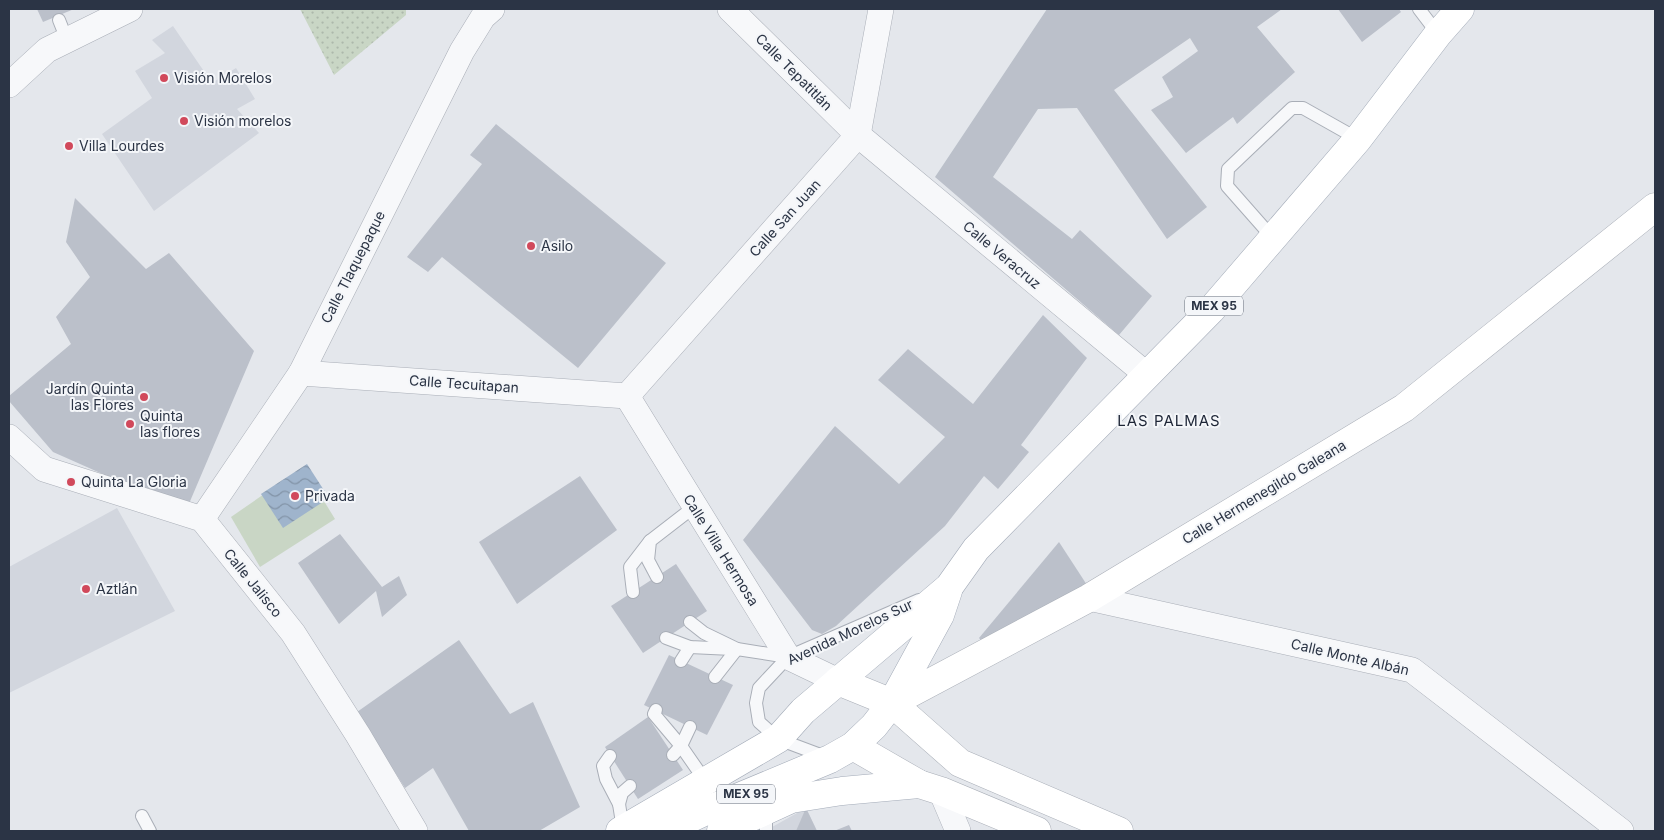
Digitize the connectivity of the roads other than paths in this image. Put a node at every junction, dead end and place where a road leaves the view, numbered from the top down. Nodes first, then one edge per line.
1 (130, 9) edge
2 (492, 9) edge
3 (730, 9) edge
4 (881, 9) edge
5 (1418, 9) edge
6 (1460, 9) edge
7 (1438, 34) junction
8 (9, 84) edge
9 (858, 135) junction
10 (1358, 139) junction
11 (1655, 206) edge
12 (1272, 237) junction
13 (301, 373) junction
14 (1147, 375) junction
15 (626, 396) junction
16 (9, 437) edge
17 (694, 507) junction
18 (202, 519) junction
19 (650, 541) junction
20 (657, 577) dead end
21 (949, 587) junction
22 (634, 592) dead end
23 (1089, 598) junction
24 (690, 622) dead end
25 (666, 638) dead end
26 (690, 647) junction
27 (737, 650) junction
28 (788, 657) junction
29 (681, 661) dead end
30 (715, 677) dead end
31 (838, 681) junction
32 (892, 702) junction
33 (654, 715) dead end
34 (690, 727) dead end
35 (778, 739) junction
36 (677, 751) junction
37 (842, 752) junction
38 (610, 756) dead end
39 (706, 782) junction
40 (630, 786) dead end
41 (930, 788) junction
42 (142, 816) dead end
43 (766, 820) edge
44 (621, 821) edge
45 (150, 831) edge
46 (414, 831) edge
47 (663, 831) edge
48 (721, 831) edge
49 (958, 831) edge
50 (1037, 831) edge
51 (1118, 831) edge
52 (1621, 831) edge

1 - 8 street
2 - 13 street, Calle Tlaquepaque
3 - 9 street, Calle Tepatitlán
4 - 9 street
5 - 7 lane
6 - 7 main road, MEX 95
7 - 10 main road, MEX 95
9 - 14 street, Calle Veracruz
9 - 15 street, Calle San Juan
10 - 12 main road, MEX 95
10 - 12 lane
11 - 23 main road, Calle Hermenegildo Galeana
12 - 14 main road, MEX 95
13 - 15 street, Calle Tecuitapan
13 - 18 street, Calle Tlaquepaque
14 - 21 main road, MEX 95
15 - 17 street, Calle Villa Hermosa
16 - 18 street
17 - 19 lane
17 - 28 street, Calle Villa Hermosa
18 - 46 street, Calle Jalisco
19 - 20 lane
19 - 22 lane
21 - 28 lane, Avenida Morelos Sur
21 - 31 main road, Avenida Morelos Sur / MEX 95
21 - 32 main road, MEX 95
23 - 32 main road, Calle Hermenegildo Galeana
23 - 52 street, Calle Monte Albán
24 - 27 lane
25 - 26 lane
26 - 27 lane
26 - 29 lane
27 - 28 lane
27 - 30 lane
28 - 31 street
28 - 35 lane, Avenida Morelos Sur
31 - 32 main road
31 - 35 main road, Avenida Morelos Sur / MEX 95
32 - 37 main road, MEX 95
32 - 51 main road
33 - 36 lane
34 - 36 lane
35 - 37 lane, Avenida Morelos Sur
35 - 39 main road, Avenida Morelos Sur / MEX 95
36 - 39 lane
37 - 41 main road
37 - 47 main road, MEX 95
38 - 44 lane
39 - 44 main road, Avenida Morelos Sur / MEX 95
40 - 44 lane
41 - 43 main road
41 - 49 street
41 - 50 main road
42 - 45 lane
43 - 48 main road

